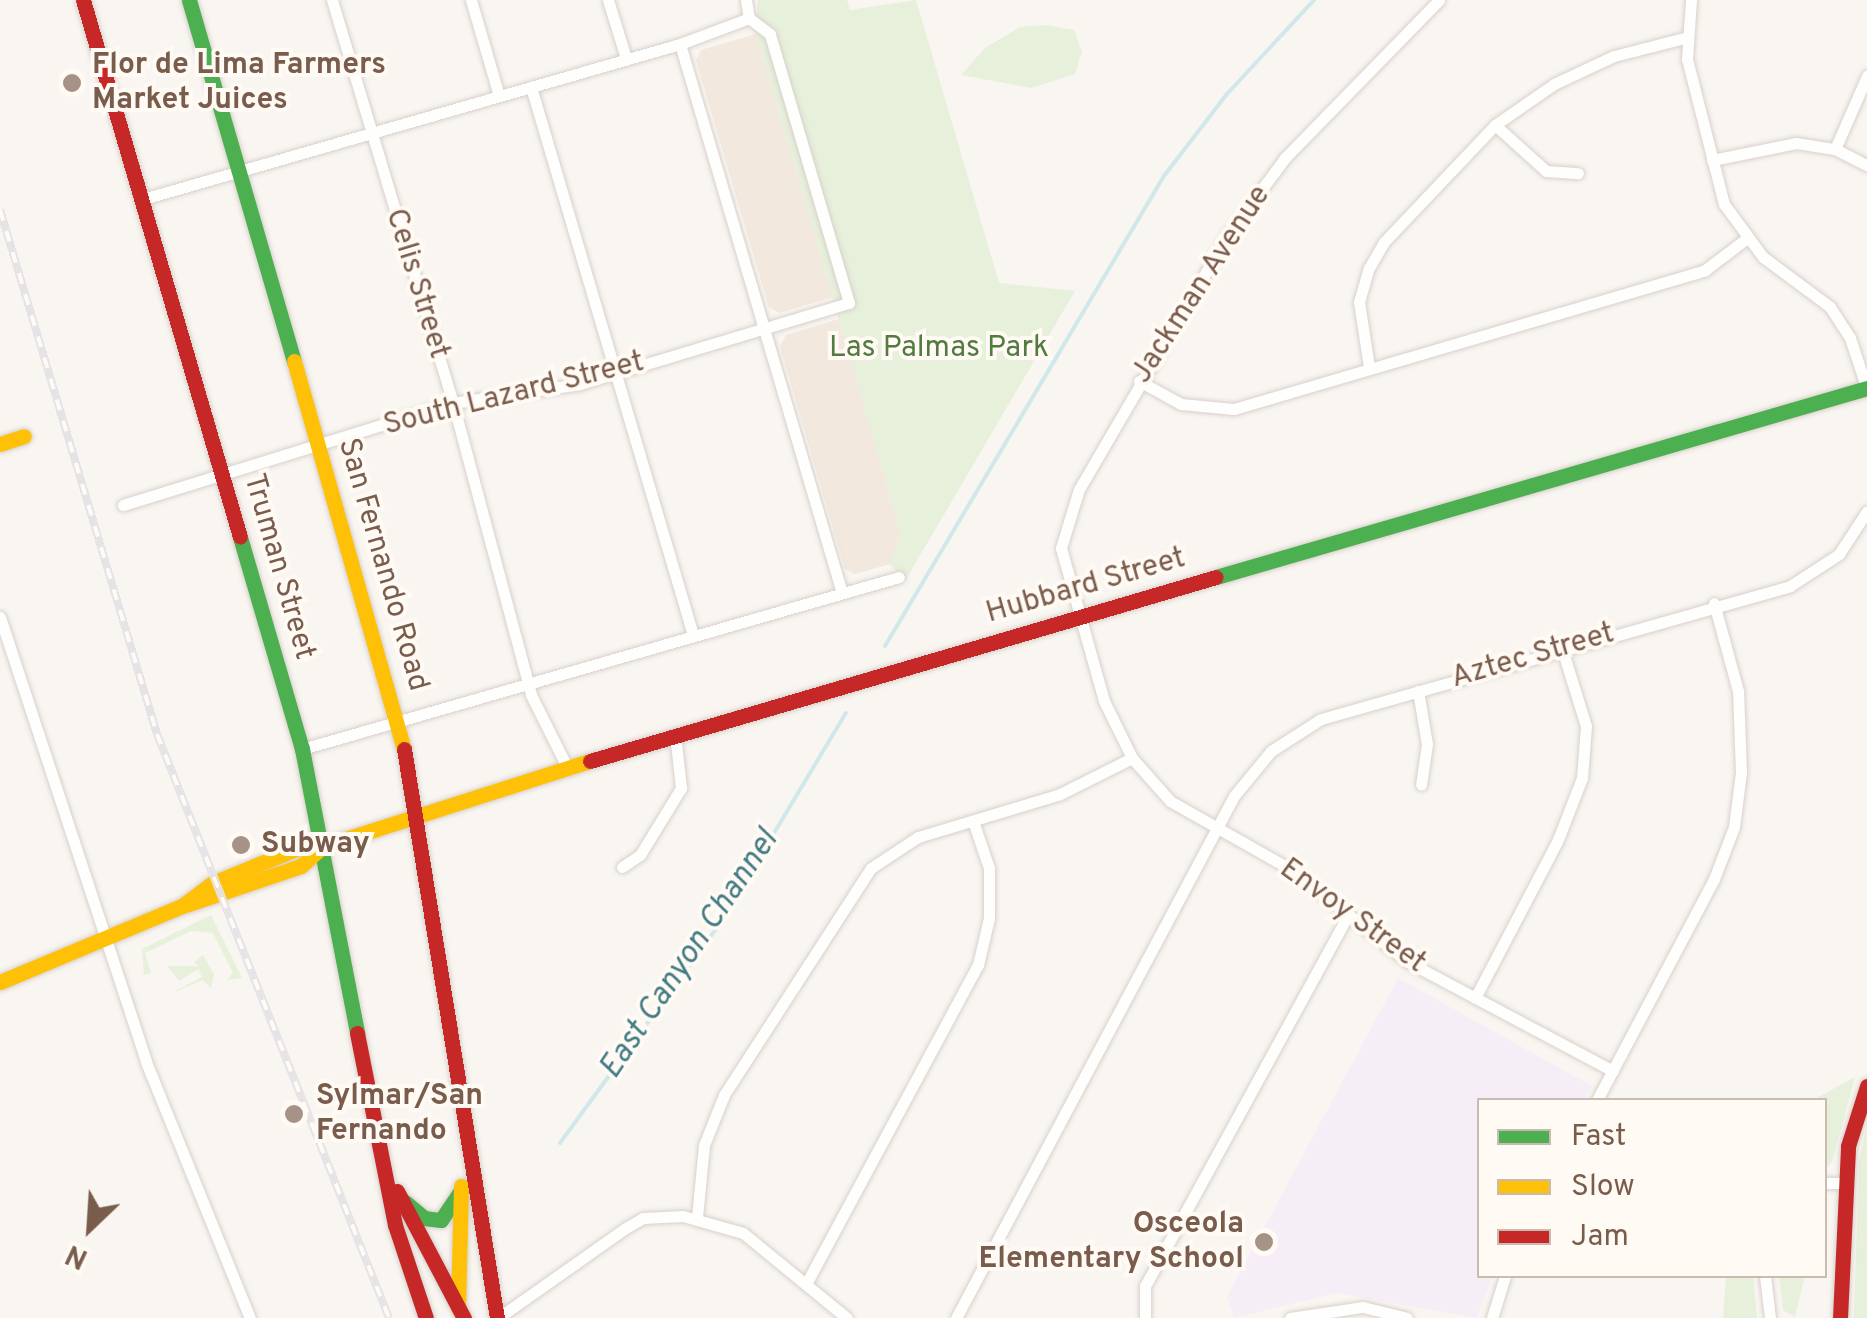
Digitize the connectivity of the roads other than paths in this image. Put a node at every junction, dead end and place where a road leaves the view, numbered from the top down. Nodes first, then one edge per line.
1 (83, 0) edge
2 (189, 0) edge
3 (332, 0) edge
4 (471, 0) edge
5 (608, 0) edge
6 (746, 0) edge
7 (1440, 0) edge
8 (1691, 0) edge
9 (748, 18) junction
10 (1684, 38) junction
11 (680, 44) junction
12 (626, 58) junction
13 (1867, 76) edge
14 (531, 87) junction
15 (499, 96) junction
16 (1496, 124) junction
17 (371, 133) junction
18 (1834, 149) junction
19 (1712, 160) junction
20 (1867, 165) edge
21 (240, 172) junction
22 (1578, 173) dead end
23 (144, 199) junction
24 (1746, 238) junction
25 (765, 329) junction
26 (1369, 368) junction
27 (618, 370) junction
28 (1139, 381) junction
29 (1867, 388) edge
30 (453, 404) junction
31 (24, 436) dead end
32 (0, 444) edge
33 (320, 447) junction
34 (224, 475) junction
35 (122, 505) dead end
36 (1867, 511) edge
37 (899, 576) dead end
38 (842, 593) junction
39 (1714, 604) junction
40 (0, 617) edge
41 (1082, 617) junction
42 (693, 635) junction
43 (1562, 649) junction
44 (530, 684) junction
45 (1418, 691) junction
46 (399, 721) junction
47 (675, 734) junction
48 (302, 749) junction
49 (1132, 758) junction
50 (567, 767) junction
51 (1421, 785) dead end
52 (414, 812) junction
53 (973, 821) junction
54 (1216, 830) junction
55 (323, 846) junction
56 (622, 867) dead end
57 (182, 906) junction
58 (1348, 916) junction
59 (109, 938) junction
60 (0, 982) edge
61 (1475, 998) junction
62 (1613, 1071) junction
63 (1867, 1086) edge
64 (1598, 1098) edge
65 (383, 1158) junction
66 (466, 1158) junction
67 (1845, 1183) junction
68 (1827, 1184) edge
69 (461, 1190) junction
70 (400, 1197) junction
71 (696, 1217) junction
72 (1504, 1278) edge
73 (1766, 1278) edge
74 (806, 1284) junction
75 (460, 1314) edge
76 (250, 1318) edge
77 (426, 1318) edge
78 (497, 1318) edge
79 (848, 1318) edge
80 (956, 1318) edge
81 (1144, 1318) edge
82 (1290, 1318) edge
83 (1407, 1318) edge
84 (1492, 1318) edge
85 (1770, 1318) edge
86 (1840, 1318) edge

1 - 23 main road, Truman Street
2 - 21 main road, San Fernando Road
3 - 17 street, Celis Street
4 - 15 street
5 - 12 street
6 - 9 street
7 - 28 street, Jackman Avenue
8 - 10 street
9 - 11 street
9 - 25 street, South Lazard Street
10 - 16 street
10 - 19 street
11 - 12 street
11 - 25 street
12 - 14 street
13 - 18 street
14 - 15 street
14 - 27 street
15 - 17 street
16 - 22 street
16 - 26 street
17 - 21 street
17 - 30 street, Celis Street
18 - 19 street
18 - 20 street
19 - 24 street
21 - 23 street
21 - 33 main road, San Fernando Road
23 - 34 main road, Truman Street
24 - 26 street
24 - 29 street
25 - 27 street, South Lazard Street
25 - 38 street
26 - 28 street
27 - 30 street, South Lazard Street
27 - 42 street
28 - 41 street, Jackman Avenue
29 - 41 main road, Hubbard Street
30 - 33 street, South Lazard Street
30 - 44 street, Celis Street
31 - 32 main road
33 - 34 street, South Lazard Street
33 - 46 main road, San Fernando Road
34 - 35 street, South Lazard Street
34 - 48 main road, Truman Street
36 - 39 street, Aztec Street
37 - 38 street
38 - 42 street
39 - 43 street, Aztec Street
39 - 62 street
40 - 59 street
41 - 47 main road, Hubbard Street
41 - 49 street, Envoy Street
42 - 44 street
43 - 45 street, Aztec Street
43 - 61 street
44 - 46 street
44 - 50 street, Celis Street
45 - 51 street
45 - 54 street, Aztec Street
46 - 48 street
46 - 52 main road, San Fernando Road
47 - 50 main road, Hubbard Street
47 - 56 street
48 - 55 main road, Truman Street
49 - 53 street
49 - 54 street, Envoy Street
50 - 52 main road, Hubbard Street
52 - 55 main road, Hubbard Street
52 - 66 main road, San Fernando Road
53 - 71 street
53 - 74 street
54 - 58 street, Envoy Street
54 - 80 street, Aztec Street
55 - 57 main road, Hubbard Street
55 - 57 main road, Hubbard Street
55 - 65 main road, Truman Street
57 - 59 main road
58 - 61 street, Envoy Street
58 - 81 street
59 - 60 main road
59 - 76 street
61 - 62 street, Envoy Street
62 - 64 street
63 - 67 main road
65 - 70 main road, Truman Street
65 - 77 main road, Truman Street
66 - 69 main road, San Fernando Road
66 - 78 main road, San Fernando Road
67 - 68 street
67 - 86 main road
69 - 70 main road
69 - 75 main road, San Fernando Road
70 - 75 main road, Truman Street
71 - 74 street
71 - 78 street
72 - 84 street
73 - 85 street
74 - 79 street
82 - 83 street

